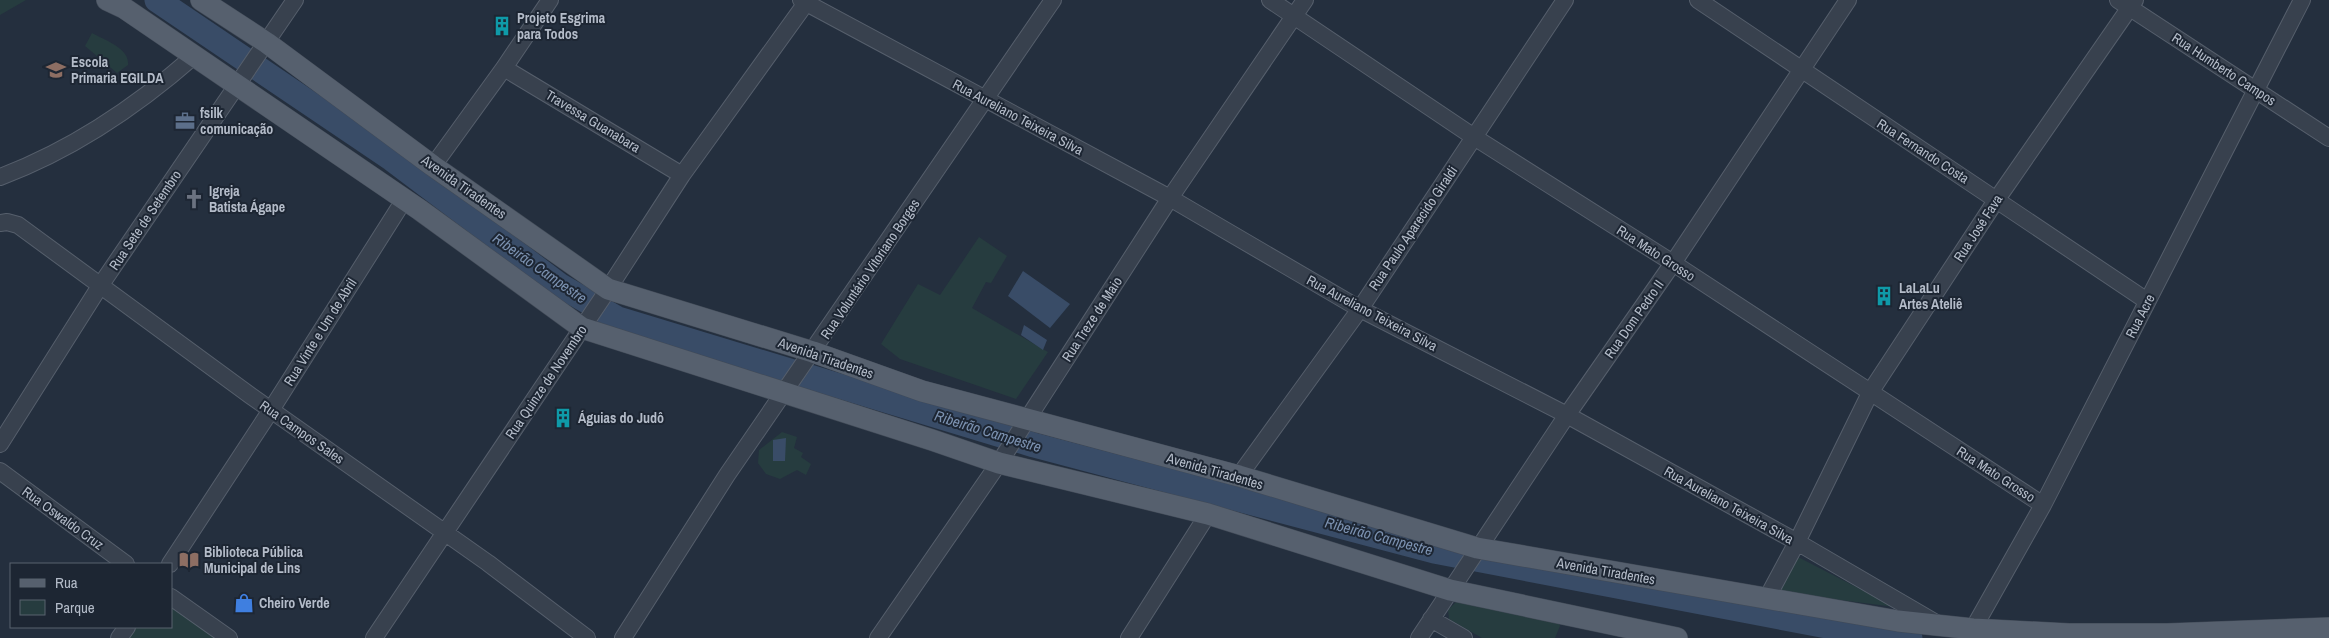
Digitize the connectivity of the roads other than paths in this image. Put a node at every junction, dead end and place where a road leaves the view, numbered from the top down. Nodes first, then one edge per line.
1 (107, 0) edge
2 (201, 0) edge
3 (295, 0) edge
4 (550, 0) edge
5 (1053, 0) edge
6 (1270, 0) edge
7 (1306, 0) edge
8 (1565, 0) edge
9 (1698, 0) edge
10 (1848, 0) edge
11 (2302, 0) edge
12 (804, 2) edge
13 (2128, 2) edge
14 (1295, 16) junction
15 (264, 47) junction
16 (194, 56) junction
17 (504, 68) junction
18 (1801, 71) junction
19 (240, 81) junction
20 (2256, 89) junction
21 (985, 100) junction
22 (1474, 137) junction
23 (2329, 138) edge
24 (433, 166) junction
25 (682, 175) junction
26 (0, 176) edge
27 (1170, 198) junction
28 (1997, 199) junction
29 (404, 200) junction
30 (0, 223) edge
31 (1673, 263) junction
32 (100, 286) junction
33 (606, 293) junction
34 (2147, 301) junction
35 (1360, 309) junction
36 (585, 324) junction
37 (810, 357) junction
38 (788, 387) junction
39 (1871, 391) junction
40 (271, 410) junction
41 (1567, 415) junction
42 (1024, 424) junction
43 (0, 444) edge
44 (1002, 458) junction
45 (0, 472) edge
46 (1239, 476) junction
47 (2044, 505) junction
48 (1208, 514) junction
49 (444, 533) junction
50 (1797, 542) junction
51 (1475, 552) junction
52 (125, 563) edge
53 (171, 563) edge
54 (1454, 584) junction
55 (172, 598) edge
56 (1766, 598) junction
57 (1431, 619) junction
58 (1943, 626) junction
59 (2329, 628) edge
60 (1973, 629) junction
61 (229, 638) edge
62 (374, 638) edge
63 (587, 638) edge
64 (623, 638) edge
65 (878, 638) edge
66 (1129, 638) edge
67 (1419, 638) edge
68 (1464, 638) edge
69 (1677, 638) edge

1 - 16 main road
2 - 15 main road, Avenida Tiradentes
3 - 15 street, Rua Sete de Setembro
4 - 17 street
5 - 21 street, Rua Voluntário Vitoriano Borges
6 - 14 street, Rua Mato Grosso
7 - 14 street, Rua Treze de Maio
8 - 22 street, Rua Paulo Aparecido Giraldi
9 - 18 street, Rua Fernando Costa
10 - 18 street, Rua Dom Pedro II
11 - 20 street, Rua Acre
12 - 21 street, Rua Aureliano Teixeira Silva
12 - 25 street, Rua Quinze de Novembro
13 - 20 street, Rua Humberto Campos
13 - 28 street, Rua José Fava
14 - 22 street, Rua Mato Grosso
14 - 27 street, Rua Treze de Maio
15 - 19 street, Rua Sete de Setembro
15 - 24 main road, Avenida Tiradentes
16 - 19 main road
16 - 26 street
17 - 24 street
17 - 25 street, Travessa Guanabara
18 - 28 street, Rua Fernando Costa
18 - 31 street, Rua Dom Pedro II
19 - 29 main road
19 - 32 street, Rua Sete de Setembro
20 - 23 street, Rua Humberto Campos
20 - 34 street, Rua Acre
21 - 27 street, Rua Aureliano Teixeira Silva
21 - 37 street, Rua Voluntário Vitoriano Borges
22 - 31 street, Rua Mato Grosso
22 - 35 street, Rua Paulo Aparecido Giraldi
24 - 33 main road, Avenida Tiradentes
25 - 33 street, Rua Quinze de Novembro
27 - 35 street, Rua Aureliano Teixeira Silva
27 - 42 street, Rua Treze de Maio
28 - 34 street, Rua Fernando Costa
28 - 39 street, Rua José Fava
29 - 36 main road
29 - 40 street, Rua Vinte e Um de Abril
30 - 32 street, Rua Campos Sales
31 - 39 street, Rua Mato Grosso
31 - 41 street, Rua Dom Pedro II
32 - 40 street, Rua Campos Sales
32 - 43 street, Rua Sete de Setembro
33 - 36 street, Rua Quinze de Novembro
33 - 37 main road, Avenida Tiradentes
34 - 47 street, Rua Acre
35 - 41 street, Rua Aureliano Teixeira Silva
35 - 46 street, Rua Paulo Aparecido Giraldi
36 - 38 main road
36 - 49 street, Rua Quinze de Novembro
37 - 38 street, Rua Voluntário Vitoriano Borges
37 - 42 main road, Avenida Tiradentes
38 - 44 main road
38 - 64 street, Rua Voluntário Vitoriano Borges
39 - 47 street, Rua Mato Grosso
39 - 50 street, Rua José Fava
40 - 49 street, Rua Campos Sales
40 - 53 street, Rua Vinte e Um de Abril
41 - 50 street, Rua Aureliano Teixeira Silva
41 - 51 street, Rua Dom Pedro II
42 - 44 street, Rua Treze de Maio
42 - 46 main road, Avenida Tiradentes
44 - 48 main road
44 - 65 street, Rua Treze de Maio
45 - 52 street, Rua Oswaldo Cruz
46 - 51 main road, Avenida Tiradentes
47 - 60 street, Rua Acre
48 - 54 main road
48 - 66 street
49 - 62 street, Rua Quinze de Novembro
49 - 63 street, Rua Campos Sales
50 - 56 street, Rua José Fava
50 - 58 street, Rua Aureliano Teixeira Silva
51 - 54 street, Rua Dom Pedro II
51 - 56 main road, Avenida Tiradentes
54 - 57 street, Rua Dom Pedro II
54 - 69 main road
55 - 61 street
56 - 58 main road, Avenida Tiradentes
57 - 67 street, Rua Dom Pedro II
57 - 68 street
58 - 60 main road, Avenida Tiradentes
59 - 60 main road, Avenida Tiradentes

